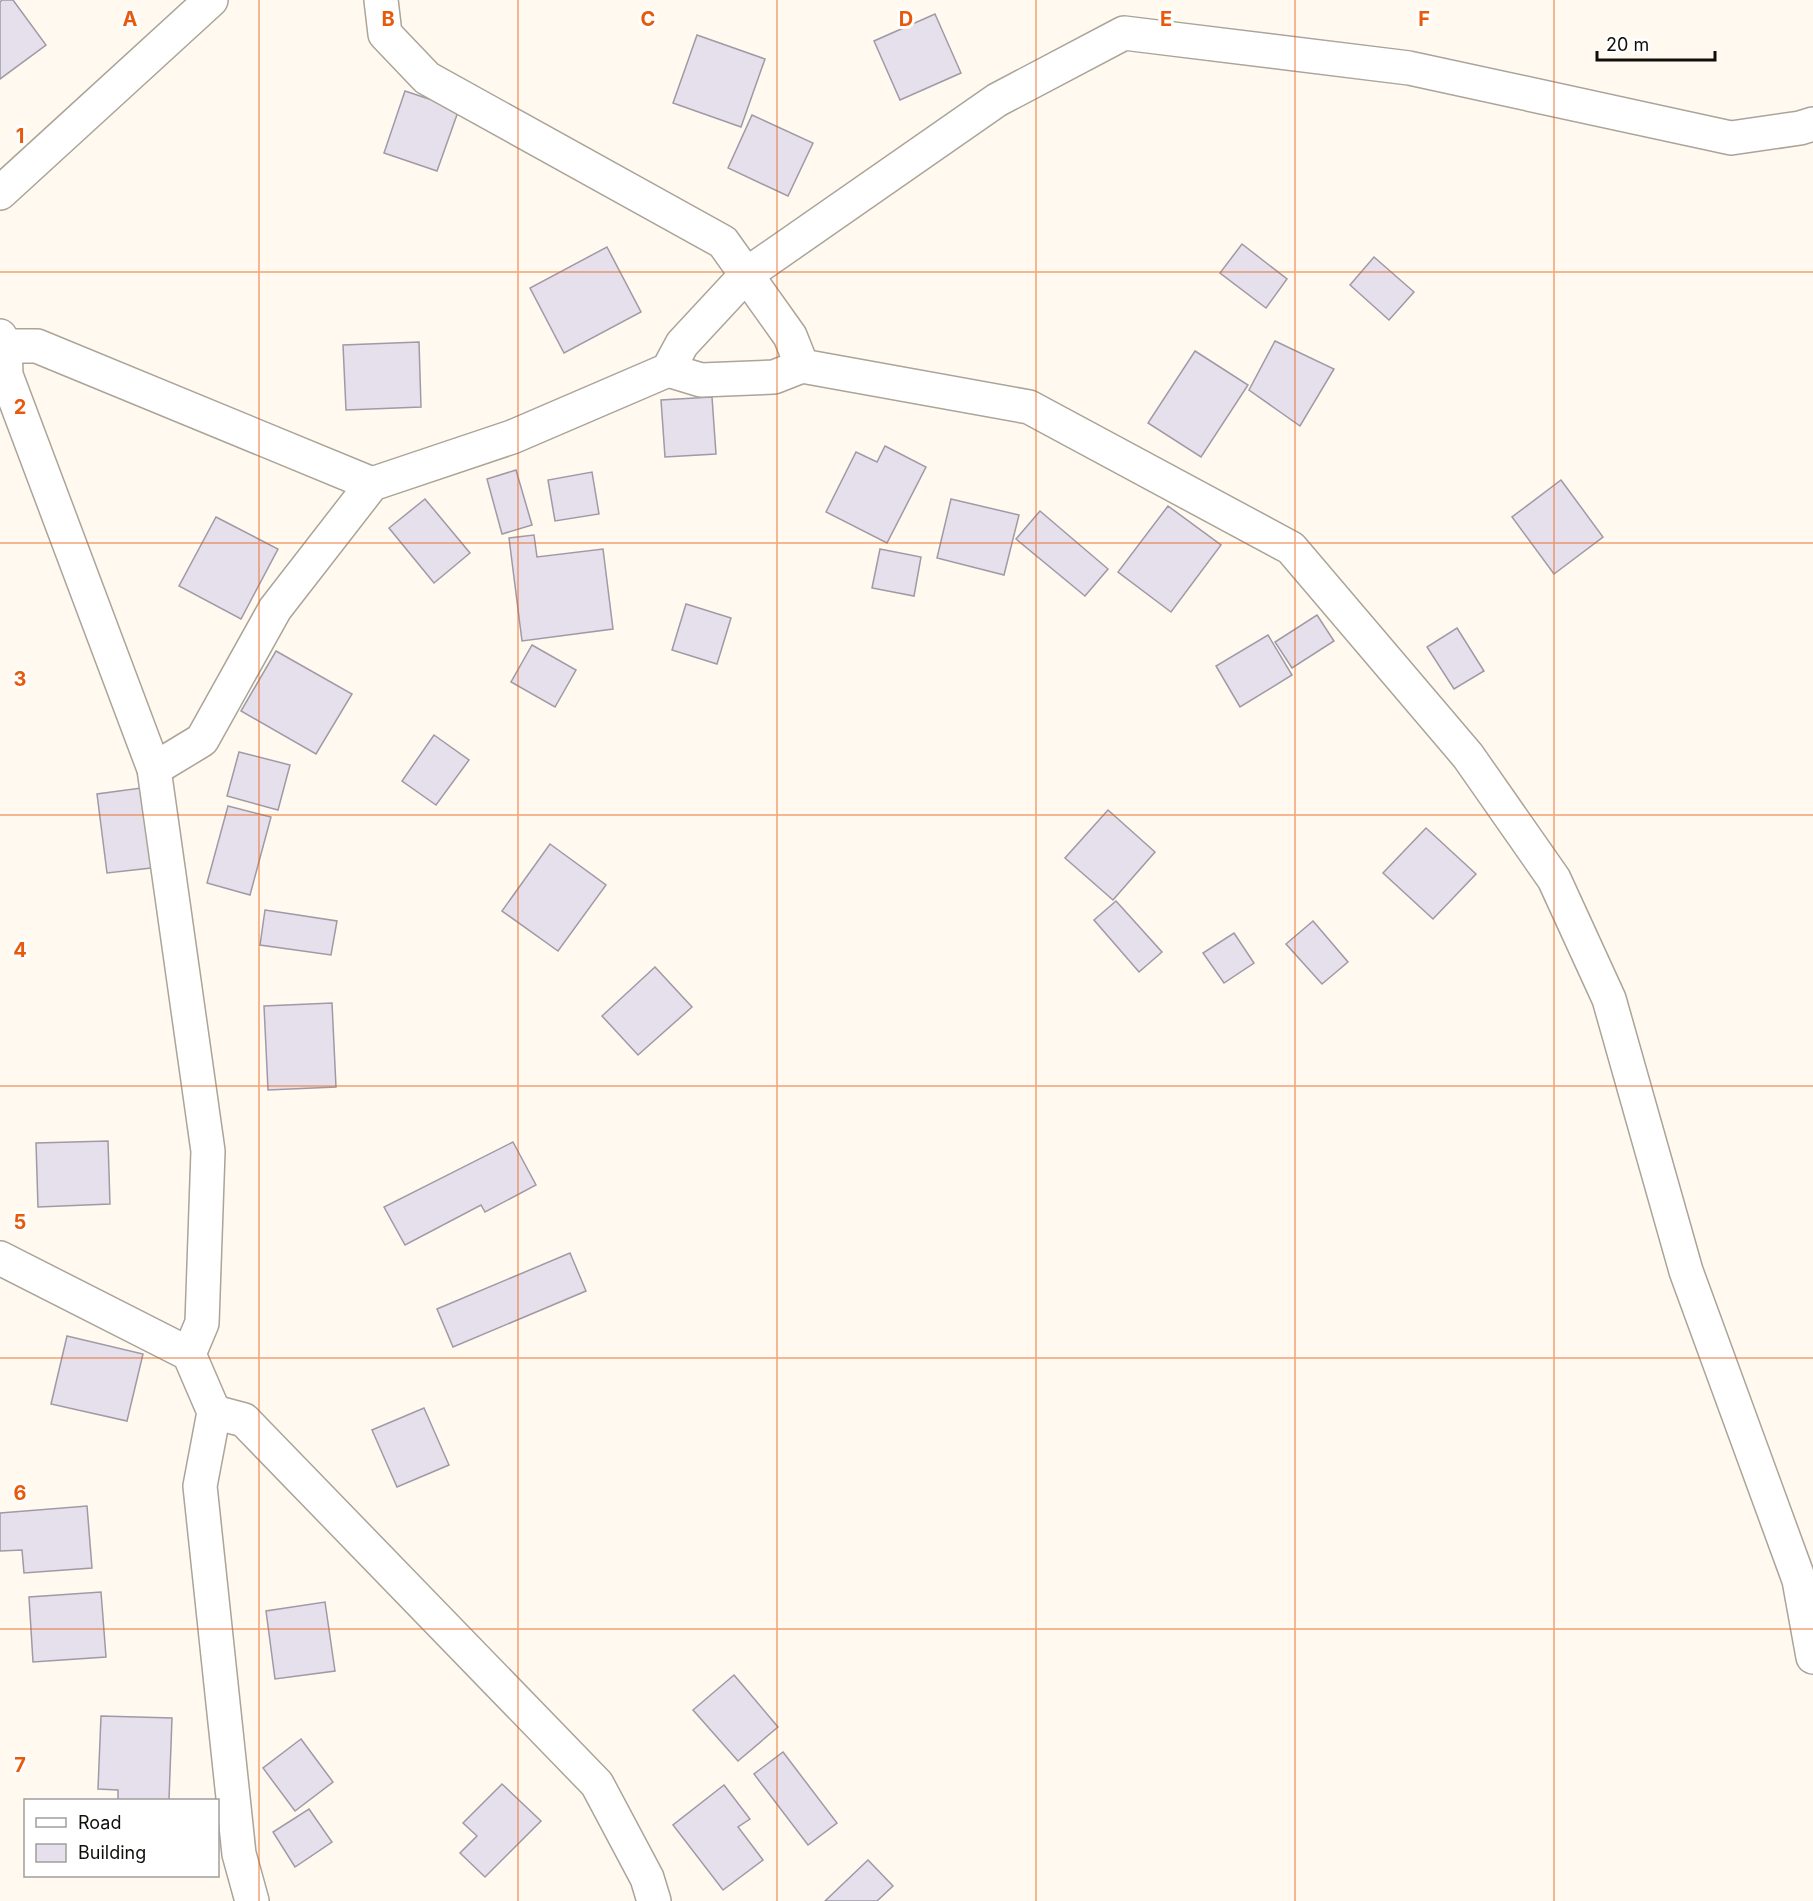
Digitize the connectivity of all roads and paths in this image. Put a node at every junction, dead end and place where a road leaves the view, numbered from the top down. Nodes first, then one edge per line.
1 (211, 0) edge
2 (381, 0) edge
3 (1813, 124) edge
4 (0, 193) edge
5 (747, 274) junction
6 (3, 341) edge
7 (802, 366) junction
8 (668, 370) junction
9 (372, 484) junction
10 (154, 769) junction
11 (0, 1258) edge
12 (189, 1354) junction
13 (214, 1412) junction
14 (1813, 1657) edge
15 (252, 1901) edge
16 (654, 1901) edge

1 - 4 street
2 - 5 street
3 - 5 street
5 - 7 street
5 - 8 street
6 - 9 street
6 - 10 street
7 - 8 street
7 - 14 street
8 - 9 street
9 - 10 street
10 - 12 street
11 - 12 street
12 - 13 street
13 - 15 street
13 - 16 street

